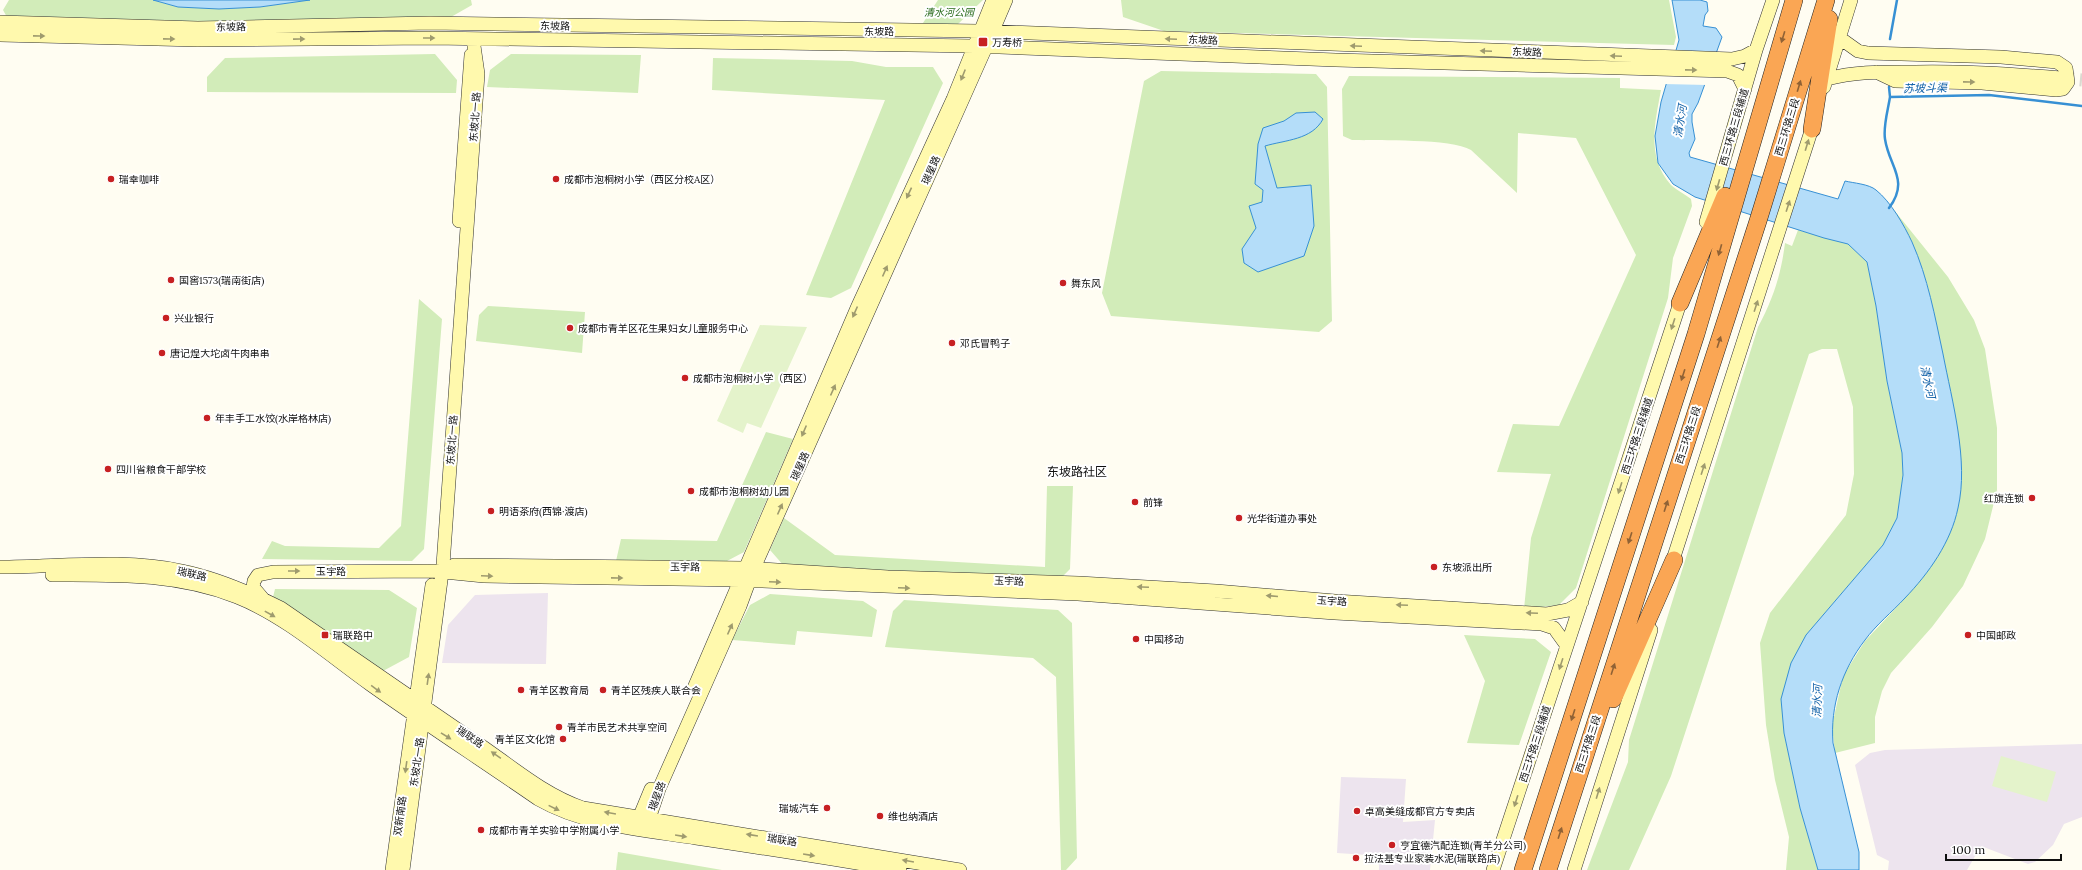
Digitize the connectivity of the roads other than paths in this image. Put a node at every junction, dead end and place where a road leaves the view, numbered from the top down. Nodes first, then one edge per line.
1 (994, 0) edge
2 (1006, 0) edge
3 (1773, 0) edge
4 (1794, 0) edge
5 (1826, 0) edge
6 (1832, 0) edge
7 (1851, 0) edge
8 (0, 22) edge
9 (986, 32) junction
10 (0, 35) edge
11 (1843, 38) junction
12 (473, 39) junction
13 (980, 47) junction
14 (1756, 50) junction
15 (1655, 64) junction
16 (1726, 65) junction
17 (1876, 72) junction
18 (1827, 79) junction
19 (1745, 89) junction
20 (1812, 129) junction
21 (1734, 166) junction
22 (1721, 210) junction
23 (1680, 303) joint
24 (1674, 560) junction
25 (0, 567) edge
26 (440, 569) junction
27 (747, 574) junction
28 (0, 576) edge
29 (264, 600) junction
30 (1582, 602) junction
31 (1560, 613) junction
32 (1554, 628) junction
33 (1567, 646) junction
34 (420, 703) junction
35 (418, 718) junction
36 (1573, 793) junction
37 (642, 822) junction
38 (392, 870) edge
39 (403, 870) edge
40 (900, 870) edge
41 (960, 870) edge
42 (1493, 870) edge
43 (1522, 870) edge
44 (1548, 870) edge
45 (1574, 870) edge

1 - 9 main road, 瑞星路
2 - 9 main road, 瑞星路
3 - 14 main road, 西三环路三段辅道
4 -> 21 highway
36 -> 5 highway, 西三环路三段
6 - 20 highway
7 - 11 main road
8 - 9 main road, 东坡路
9 - 13 main road, 瑞星路
15 -> 9 main road, 东坡路
10 -> 12 main road, 东坡路
11 - 17 main road
17 -> 11 main road
11 - 18 main road
12 - 13 main road, 东坡路
12 - 26 main road, 东坡北一路
13 - 15 main road, 东坡路
13 - 27 main road, 瑞星路
14 - 16 main road, 东坡路
14 - 19 main road, 西三环路三段辅道
15 - 16 main road, 东坡路
16 - 19 main road
17 - 18 main road
18 - 20 main road
19 - 21 main road, 西三环路三段辅道
24 -> 20 main road
21 -> 22 highway
22 - 23 highway
22 -> 43 highway
23 -> 30 main road, 西三环路三段辅道
24 - 36 highway
45 -> 24 main road
25 - 29 main road, 瑞联路
26 - 27 main road, 玉宇路
29 -> 26 main road, 玉宇路
26 - 34 main road, 东坡北一路
31 -> 27 main road, 玉宇路
27 -> 32 main road, 玉宇路
27 - 37 main road, 瑞星路
28 -> 35 main road, 瑞联路
29 - 34 main road, 瑞联路
30 - 31 main road, 玉宇路
30 - 33 main road, 西三环路三段辅道
31 - 32 main road
32 - 33 main road
33 -> 42 main road, 西三环路三段辅道
34 - 35 main road, 东坡北一路
37 -> 34 main road, 瑞联路
35 -> 37 main road, 瑞联路
35 -> 38 main road, 双新南路
35 - 39 main road, 东坡北一路
44 -> 36 highway, 西三环路三段
37 -> 40 main road, 瑞联路
41 -> 37 main road, 瑞联路

